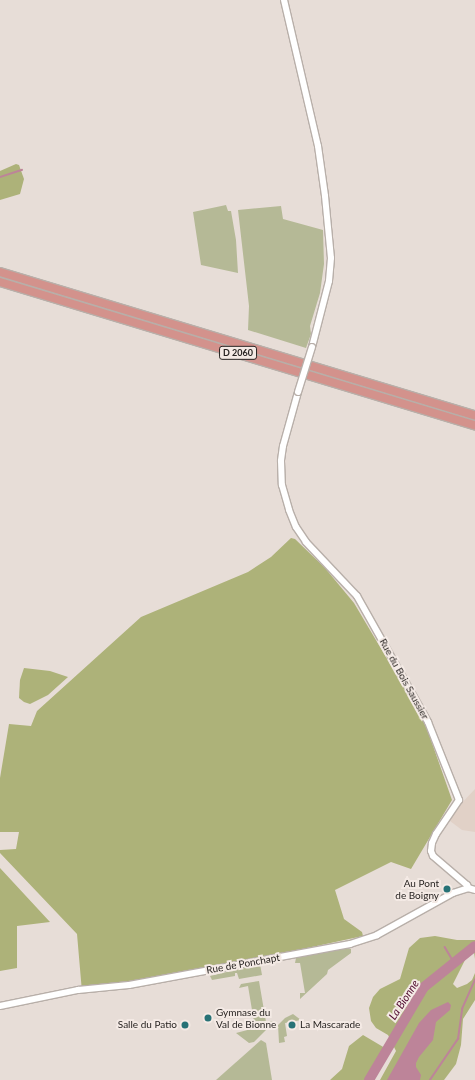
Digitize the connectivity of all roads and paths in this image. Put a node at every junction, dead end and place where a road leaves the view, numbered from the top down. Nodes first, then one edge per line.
1 (284, 0) edge
2 (0, 272) edge
3 (0, 282) edge
4 (475, 415) edge
5 (475, 425) edge
6 (468, 888) junction
7 (475, 890) edge
8 (0, 1006) edge

1 - 6 street, Rue du Bois Saussier, bridge
2 - 4 highway, D 2060
3 - 5 highway, D 2060
6 - 7 street
6 - 8 street, Rue de Ponchapt

